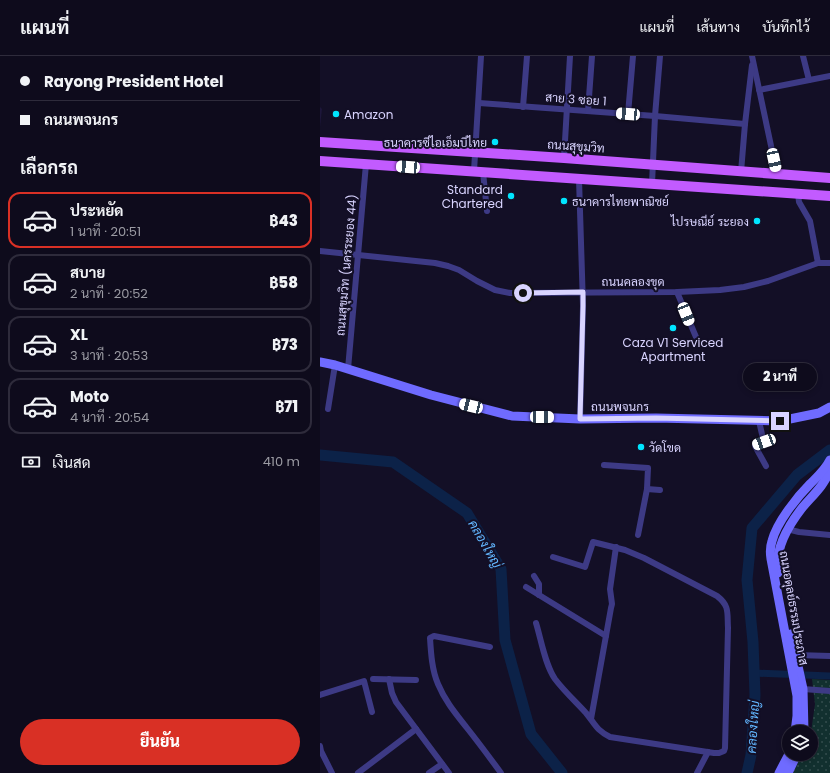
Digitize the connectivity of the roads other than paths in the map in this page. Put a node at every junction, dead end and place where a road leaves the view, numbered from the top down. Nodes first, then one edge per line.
1 (481, 56) edge
2 (527, 56) edge
3 (570, 56) edge
4 (592, 56) edge
5 (633, 56) edge
6 (660, 56) edge
7 (803, 56) edge
8 (752, 58) edge
9 (830, 76) edge
10 (809, 80) junction
11 (760, 90) junction
12 (478, 103) junction
13 (523, 107) junction
14 (566, 110) junction
15 (588, 111) junction
16 (628, 114) junction
17 (655, 116) junction
18 (745, 124) junction
19 (320, 142) edge
20 (476, 152) junction
21 (564, 158) junction
22 (320, 161) edge
23 (366, 164) junction
24 (652, 165) junction
25 (479, 172) junction
26 (741, 172) junction
27 (777, 174) junction
28 (830, 178) edge
29 (579, 179) junction
30 (652, 184) junction
31 (798, 194) junction
32 (830, 196) edge
33 (487, 210) dead end
34 (320, 251) edge
35 (358, 256) junction
36 (818, 263) junction
37 (830, 263) edge
38 (583, 292) junction
39 (677, 292) junction
40 (696, 337) dead end
41 (320, 362) edge
42 (335, 365) junction
43 (348, 369) junction
44 (827, 408) edge
45 (328, 409) dead end
46 (580, 419) junction
47 (759, 421) junction
48 (830, 460) edge
49 (604, 465) dead end
50 (766, 466) dead end
51 (830, 470) edge
52 (647, 489) junction
53 (660, 490) dead end
54 (806, 496) junction
55 (787, 529) junction
56 (638, 535) dead end
57 (830, 535) edge
58 (616, 547) junction
59 (553, 557) dead end
60 (534, 576) dead end
61 (526, 587) dead end
62 (539, 595) junction
63 (536, 623) dead end
64 (606, 636) junction
65 (490, 647) dead end
66 (796, 655) junction
67 (830, 656) edge
68 (795, 666) junction
69 (373, 679) dead end
70 (389, 679) junction
71 (416, 680) dead end
72 (800, 687) junction
73 (830, 691) edge
74 (320, 695) edge
75 (372, 712) dead end
76 (592, 719) junction
77 (796, 725) edge
78 (803, 725) edge
79 (416, 729) junction
80 (320, 746) edge
81 (708, 752) junction
82 (785, 761) edge
83 (794, 761) edge
84 (442, 764) junction
85 (329, 771) edge
86 (499, 772) edge
87 (358, 773) edge
88 (429, 773) edge
89 (449, 773) edge
90 (697, 773) edge
91 (779, 773) edge
92 (788, 773) edge

1 - 12 street
2 - 13 street
3 - 14 street
4 - 15 street
5 - 16 street
6 - 17 street
7 - 10 street
8 - 11 street
8 - 18 street
9 - 10 street
10 - 11 street
11 - 27 street
12 - 13 street, สาย 3 ซอย 1
12 - 20 street
13 - 14 street, สาย 3 ซอย 1
14 - 15 street, สาย 3 ซอย 1
14 - 21 street
15 - 16 street, สาย 3 ซอย 1
16 - 17 street, สาย 3 ซอย 1
17 - 18 street, สาย 3 ซอย 1
17 - 24 street
18 - 26 street
19 - 20 main road, ถนนสุขุมวิท
20 - 21 main road, ถนนสุขุมวิท
20 - 25 street
21 - 24 main road, ถนนสุขุมวิท
22 - 23 main road
23 - 25 main road
23 - 35 street, ถนนสุขุมวิท (นครระยอง 44)
24 - 26 main road, ถนนสุขุมวิท
24 - 30 street
25 - 29 main road
25 - 33 street
26 - 27 main road, ถนนสุขุมวิท
27 - 28 main road, ถนนสุขุมวิท
29 - 30 main road
29 - 38 street
30 - 31 main road
31 - 32 main road
31 - 36 street
34 - 35 street, ถนนคลองขุด
35 - 38 street, ถนนคลองขุด
35 - 43 street, ถนนสุขุมวิท (นครระยอง 44)
36 - 37 street, ถนนคลองขุด
36 - 39 street, ถนนคลองขุด
38 - 39 street, ถนนคลองขุด
38 - 46 street
39 - 40 street
41 - 42 street, ถนนพจนกร
42 - 43 street, ถนนพจนกร
42 - 45 street
43 - 46 street, ถนนพจนกร
44 - 47 street, ถนนพจนกร
46 - 47 street, ถนนพจนกร
47 - 50 street
48 - 54 street, ถนนอดุลย์ธรรมประภาส
49 - 52 street
51 - 54 street, ถนนอดุลย์ธรรมประภาส
52 - 53 street
52 - 56 street
54 - 55 street, ถนนอดุลย์ธรรมประภาส
54 - 68 street, ถนนอดุลย์ธรรมประภาส
55 - 57 street
55 - 66 street, ถนนอดุลย์ธรรมประภาส
58 - 59 street
58 - 64 street
58 - 81 street
60 - 62 street
61 - 62 street
62 - 64 street
63 - 76 street
64 - 76 street
65 - 86 street
66 - 67 street
66 - 68 street, ถนนอดุลย์ธรรมประภาส
68 - 72 street, ถนนอดุลย์ธรรมประภาส
69 - 70 street
70 - 71 street
70 - 79 street
72 - 73 street
72 - 77 street, ถนนอดุลย์ธรรมประภาส
72 - 78 street, ถนนอดุลย์ธรรมประภาส
74 - 75 street
76 - 81 street
79 - 84 street
79 - 87 street
80 - 85 street
81 - 90 street
82 - 91 street
83 - 92 street
84 - 88 street
84 - 89 street

